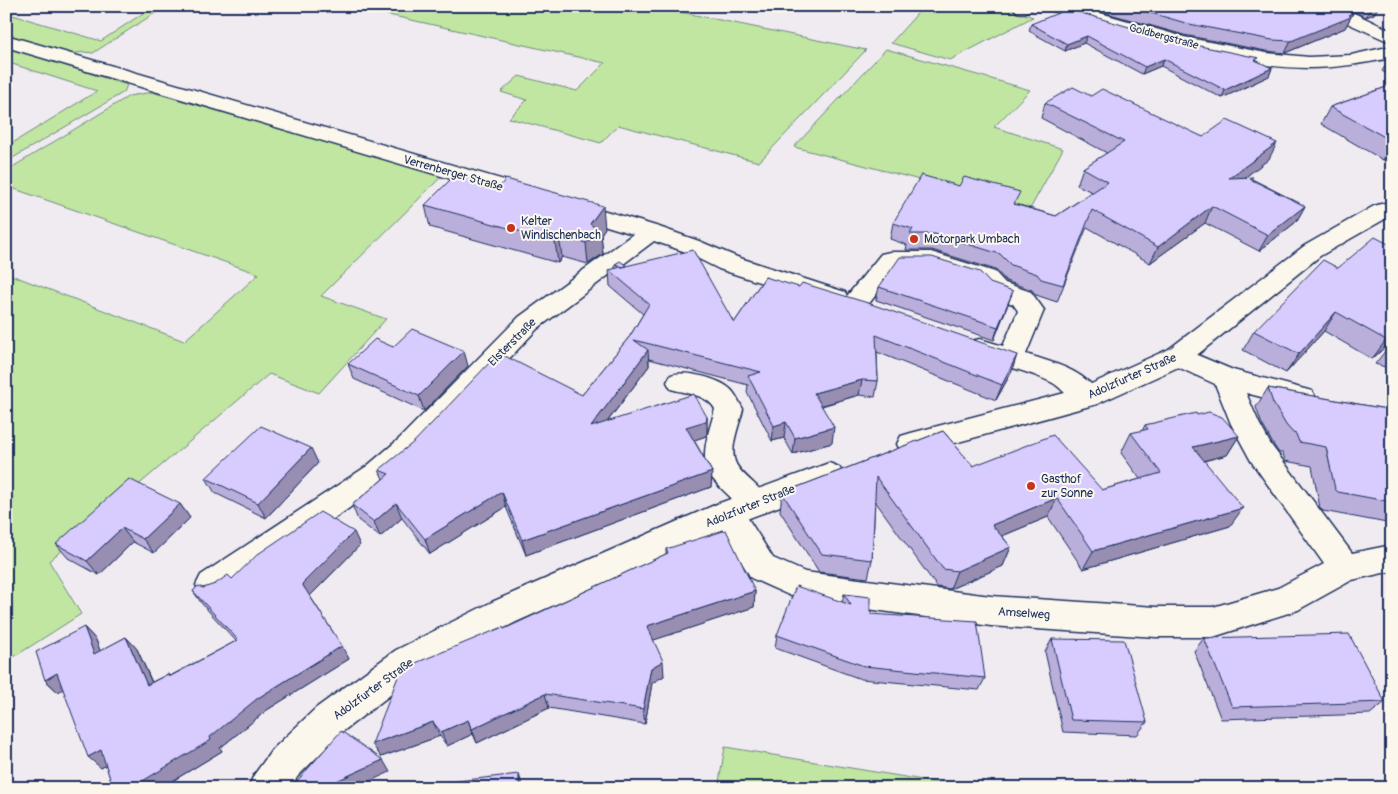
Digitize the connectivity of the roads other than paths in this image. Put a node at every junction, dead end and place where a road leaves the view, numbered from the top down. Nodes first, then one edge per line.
1 (1056, 6) edge
2 (1324, 6) edge
3 (1392, 38) edge
4 (6, 41) edge
5 (1392, 52) edge
6 (1392, 208) edge
7 (651, 232) junction
8 (964, 342) edge
9 (1178, 356) junction
10 (1010, 359) junction
11 (1226, 378) junction
12 (682, 382) dead end
13 (1087, 397) junction
14 (1326, 404) edge
15 (742, 508) junction
16 (1392, 558) edge
17 (1345, 568) junction
18 (212, 585) edge
19 (267, 788) edge

1 - 5 street, Goldbergstraße
2 - 3 street
4 - 7 street, Verrenberger Straße
6 - 9 street, Adolzfurter Straße
7 - 10 street, Verrenberger Straße
7 - 18 street, Elsterstraße
8 - 10 street
9 - 11 street
9 - 13 street, Adolzfurter Straße
10 - 13 street
11 - 14 street
11 - 17 street
12 - 15 street, Amselweg
13 - 15 street, Adolzfurter Straße
15 - 17 street, Amselweg
15 - 19 street, Adolzfurter Straße
16 - 17 street, Amselweg

